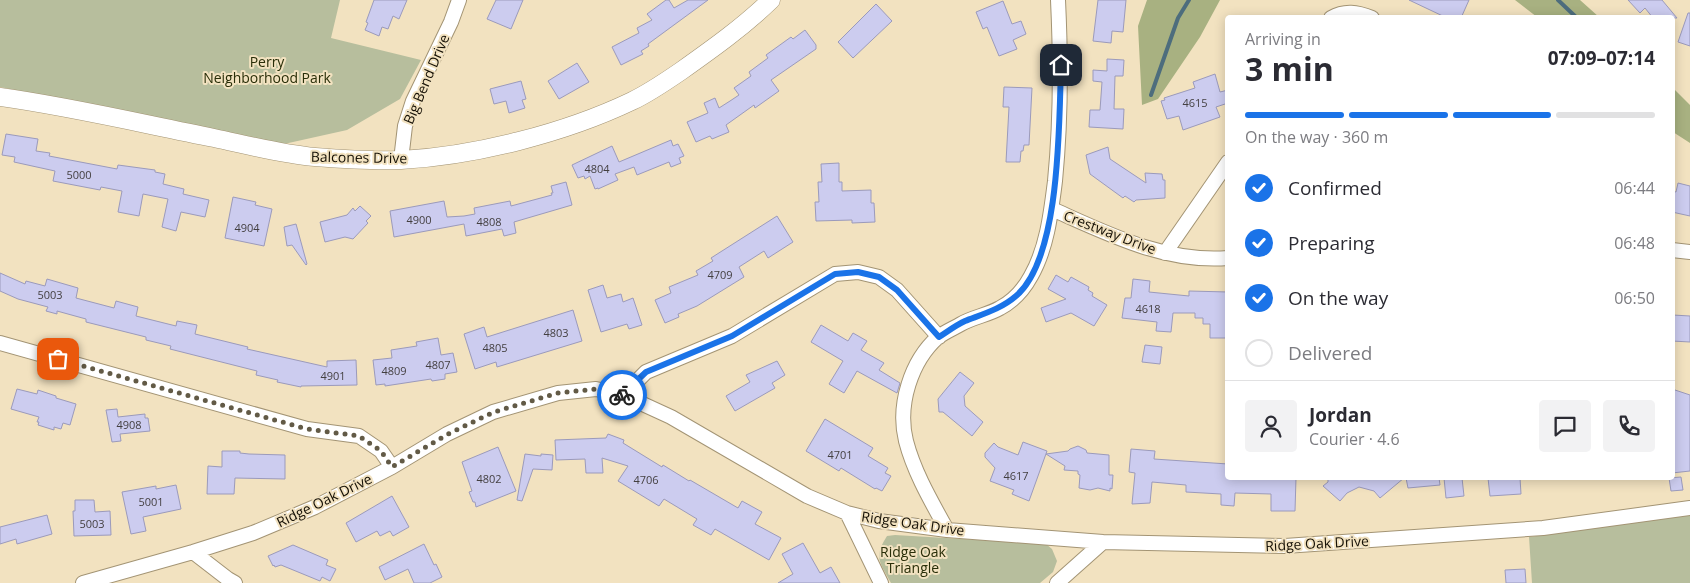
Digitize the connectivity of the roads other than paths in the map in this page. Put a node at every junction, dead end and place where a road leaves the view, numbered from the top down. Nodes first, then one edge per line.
1 (459, 0) edge
2 (771, 0) edge
3 (1058, 0) edge
4 (1336, 15) edge
5 (1366, 15) edge
6 (0, 97) edge
7 (401, 160) junction
8 (1225, 166) edge
9 (1052, 210) junction
10 (1675, 250) edge
11 (1690, 252) edge
12 (1165, 253) junction
13 (1225, 258) edge
14 (939, 337) junction
15 (0, 343) edge
16 (623, 395) junction
17 (392, 467) junction
18 (1690, 508) edge
19 (848, 513) junction
20 (947, 530) junction
21 (1103, 542) junction
22 (193, 552) junction
23 (83, 583) edge
24 (236, 583) edge
25 (881, 583) edge
26 (1058, 583) edge

1 - 7 street, Big Bend Drive
2 - 7 street, Balcones Drive
3 - 9 street
4 - 5 street
6 - 7 street, Balcones Drive
8 - 12 street
9 - 12 street, Crestway Drive
9 - 14 street
10 - 11 street
12 - 13 street, Crestway Drive
14 - 16 street
14 - 20 street
15 - 17 street
16 - 17 street, Ridge Oak Drive
16 - 19 street, Ridge Oak Drive
17 - 22 street, Ridge Oak Drive
18 - 21 street, Ridge Oak Drive
19 - 20 street, Ridge Oak Drive
19 - 25 street
20 - 21 street, Ridge Oak Drive
21 - 26 street
22 - 23 street, Ridge Oak Drive
22 - 24 street

